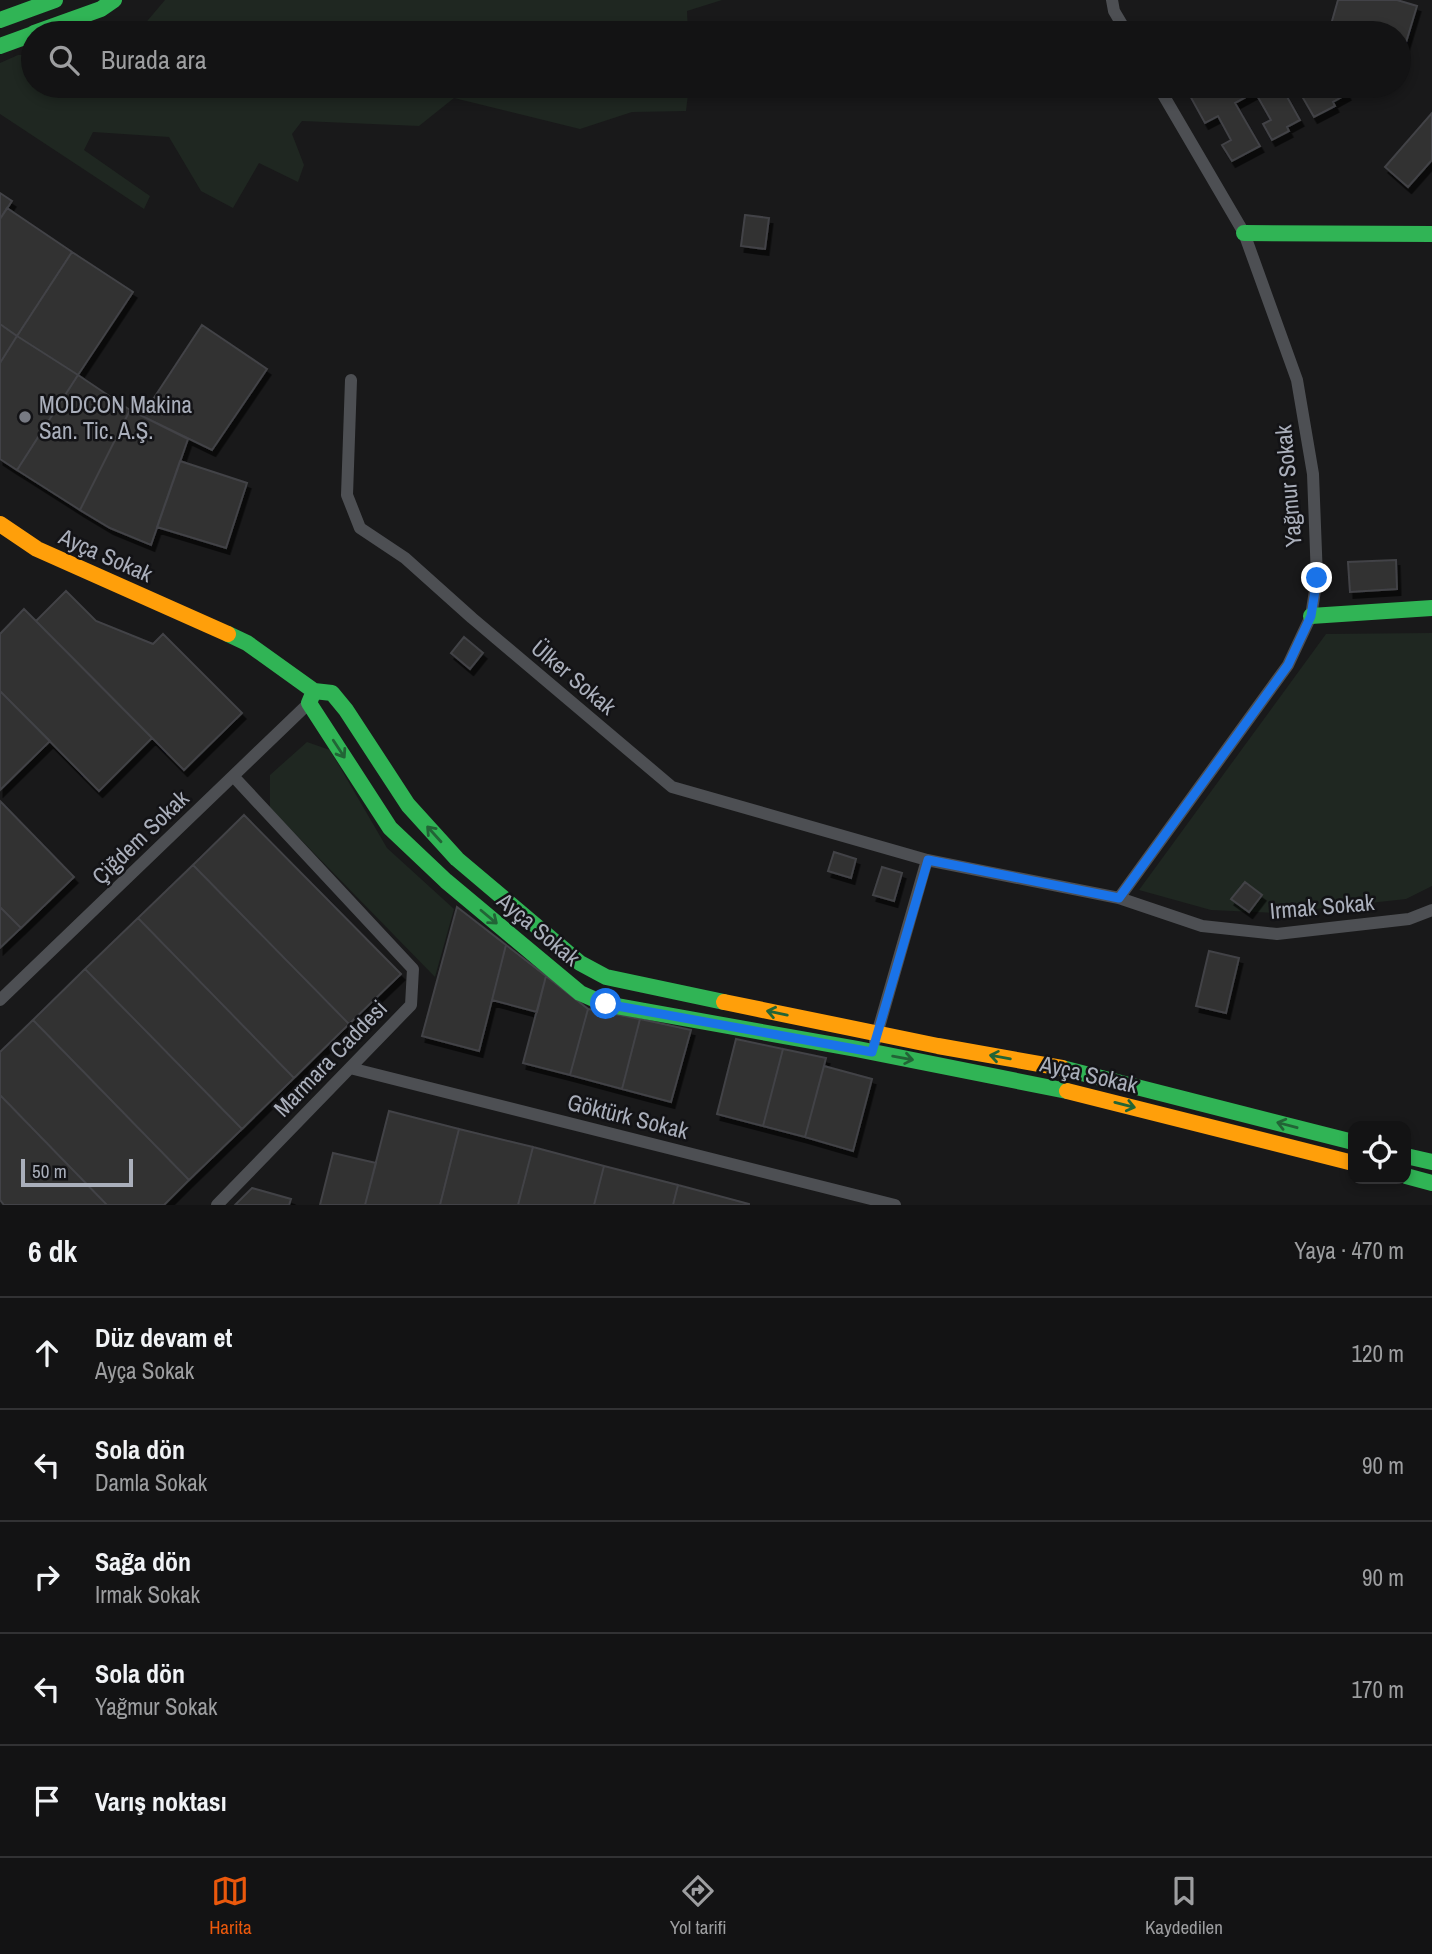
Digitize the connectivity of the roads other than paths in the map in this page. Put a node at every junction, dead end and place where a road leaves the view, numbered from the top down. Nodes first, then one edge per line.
1 (55, 0) edge
2 (114, 0) edge
3 (1112, 0) edge
4 (0, 20) edge
5 (68, 21) edge
6 (1120, 21) edge
7 (21, 38) edge
8 (0, 46) edge
9 (1165, 98) edge
10 (1244, 233) junction
11 (1432, 234) edge
12 (351, 380) dead end
13 (0, 524) edge
14 (1432, 608) edge
15 (1311, 616) junction
16 (312, 697) junction
17 (233, 777) junction
18 (928, 860) junction
19 (1119, 898) junction
20 (1432, 910) edge
21 (0, 1000) edge
22 (877, 1034) junction
23 (872, 1052) junction
24 (350, 1068) junction
25 (1348, 1141) edge
26 (1411, 1157) edge
27 (1348, 1162) edge
28 (1432, 1162) edge
29 (1411, 1177) edge
30 (1432, 1183) edge
31 (217, 1205) edge
32 (895, 1205) edge

1 - 4 street
2 - 5 street
3 - 6 street
7 - 8 street
9 - 10 street, Yağmur Sokak
10 - 11 street
10 - 15 street, Yağmur Sokak
12 - 18 street, Ülker Sokak
13 - 16 street, Ayça Sokak
14 - 15 street
15 - 19 street, Yağmur Sokak
16 - 17 street, Çiğdem Sokak
22 -> 16 street
16 -> 23 street, Ayça Sokak
17 - 21 street, Çiğdem Sokak
17 - 24 street, Marmara Caddesi
18 - 19 street, Irmak Sokak
18 - 22 street
19 - 20 street, Irmak Sokak
22 - 23 street
25 -> 22 street
23 -> 27 street, Ayça Sokak
24 - 31 street, Marmara Caddesi
24 - 32 street, Göktürk Sokak
26 - 28 street
29 - 30 street

